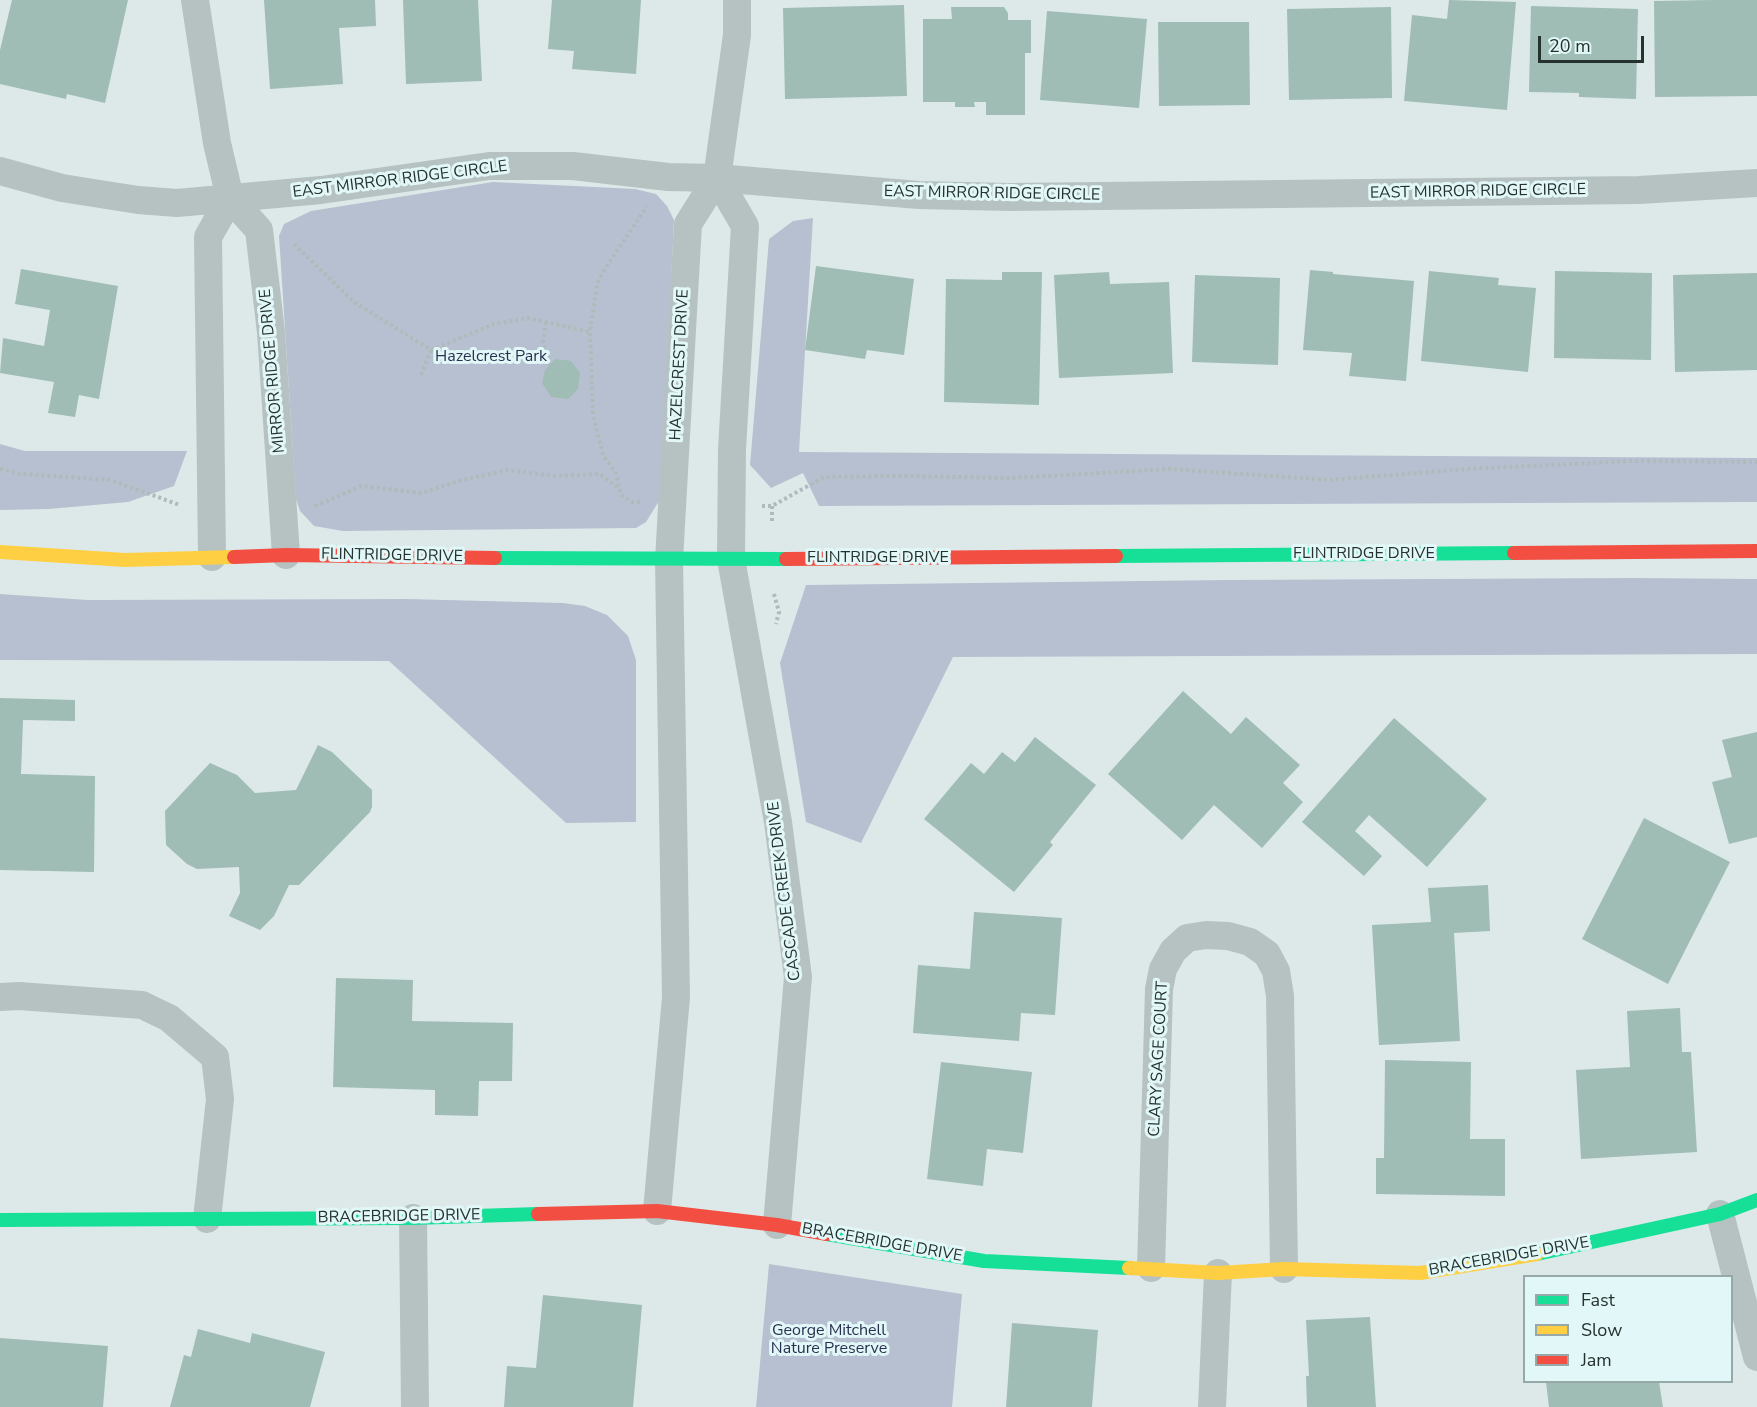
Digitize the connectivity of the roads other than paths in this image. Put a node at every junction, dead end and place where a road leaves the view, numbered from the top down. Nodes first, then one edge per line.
1 (195, 0) edge
2 (737, 0) edge
3 (0, 171) edge
4 (717, 178) junction
5 (1757, 183) edge
6 (230, 198) junction
7 (1757, 551) edge
8 (0, 552) edge
9 (286, 555) junction
10 (212, 557) junction
11 (731, 559) junction
12 (669, 560) junction
13 (0, 998) edge
14 (1757, 1200) edge
15 (657, 1211) junction
16 (1720, 1214) junction
17 (413, 1218) junction
18 (207, 1219) junction
19 (0, 1220) edge
20 (777, 1225) junction
21 (1151, 1268) junction
22 (1284, 1269) junction
23 (1218, 1273) junction
24 (1757, 1357) edge
25 (416, 1407) edge
26 (1212, 1407) edge

1 - 6 street
2 - 4 street, HAZELCREST DRIVE
3 - 6 street, EAST MIRROR RIDGE CIRCLE
4 - 5 street, EAST MIRROR RIDGE CIRCLE
4 - 6 street, EAST MIRROR RIDGE CIRCLE
4 - 11 street
4 - 12 street, HAZELCREST DRIVE
6 - 9 street, MIRROR RIDGE DRIVE
6 - 10 street
7 - 11 street, FLINTRIDGE DRIVE
8 - 10 street, FLINTRIDGE DRIVE
9 - 10 street, FLINTRIDGE DRIVE
9 - 12 street, FLINTRIDGE DRIVE
11 - 12 street, FLINTRIDGE DRIVE
11 - 20 street, CASCADE CREEK DRIVE
12 - 15 street
13 - 18 street
14 - 16 street, BRACEBRIDGE DRIVE
15 - 17 street, BRACEBRIDGE DRIVE
15 - 20 street, BRACEBRIDGE DRIVE
16 - 22 street, BRACEBRIDGE DRIVE
16 - 24 street
17 - 18 street, BRACEBRIDGE DRIVE
17 - 25 street
18 - 19 street, BRACEBRIDGE DRIVE
20 - 21 street, BRACEBRIDGE DRIVE
21 - 22 street, CLARY SAGE COURT
21 - 23 street, BRACEBRIDGE DRIVE
22 - 23 street, BRACEBRIDGE DRIVE
23 - 26 street

